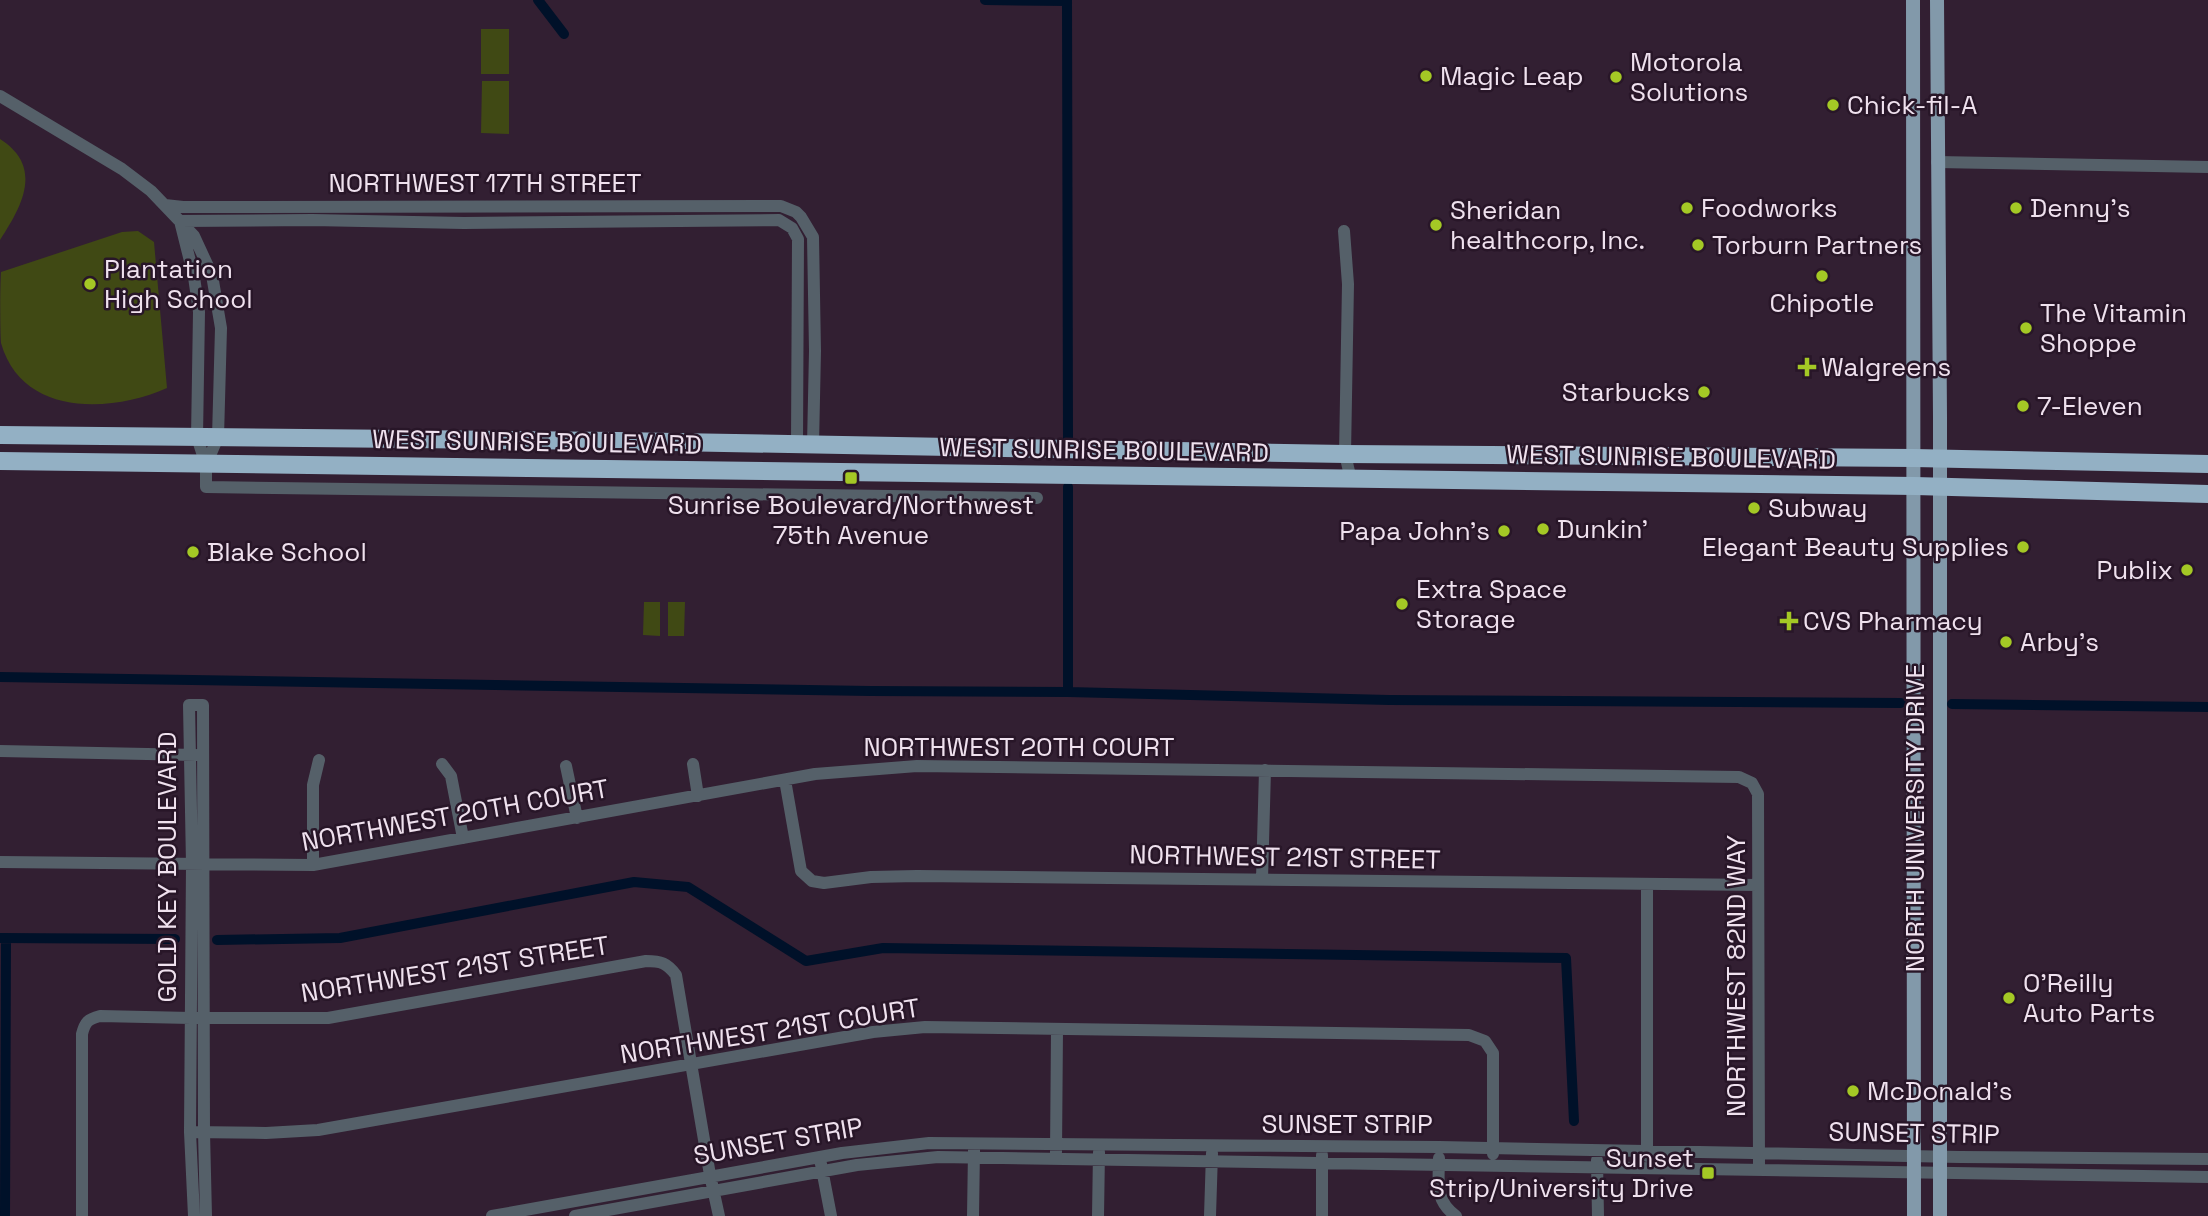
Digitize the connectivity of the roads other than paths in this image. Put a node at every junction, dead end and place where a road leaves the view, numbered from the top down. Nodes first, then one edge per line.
1 (1913, 0) edge
2 (1937, 0) edge
3 (0, 96) edge
4 (1914, 140) junction
5 (1937, 162) junction
6 (1913, 167) junction
7 (2208, 167) edge
8 (1938, 200) junction
9 (165, 205) junction
10 (180, 221) junction
11 (1344, 230) dead end
12 (0, 435) edge
13 (198, 437) junction
14 (218, 437) junction
15 (805, 445) junction
16 (845, 445) junction
17 (1345, 454) junction
18 (1914, 458) junction
19 (1940, 458) junction
20 (0, 461) edge
21 (2208, 464) edge
22 (206, 465) junction
23 (810, 472) junction
24 (1351, 481) junction
25 (1915, 486) junction
26 (1940, 487) junction
27 (2208, 494) edge
28 (801, 495) junction
29 (1037, 498) dead end
30 (0, 751) edge
31 (319, 760) dead end
32 (442, 764) dead end
33 (693, 764) dead end
34 (566, 766) dead end
35 (1265, 769) junction
36 (785, 780) junction
37 (1752, 783) joint
38 (698, 796) junction
39 (577, 818) junction
40 (463, 838) junction
41 (0, 862) edge
42 (197, 865) junction
43 (313, 865) junction
44 (1262, 879) junction
45 (1647, 884) junction
46 (1758, 885) junction
47 (197, 1018) junction
48 (1057, 1030) junction
49 (692, 1065) junction
50 (197, 1132) junction
51 (974, 1142) junction
52 (1056, 1144) junction
53 (1099, 1144) junction
54 (1212, 1146) junction
55 (1439, 1147) junction
56 (1322, 1148) junction
57 (1493, 1148) junction
58 (1597, 1149) junction
59 (1647, 1150) junction
60 (1759, 1152) junction
61 (1914, 1155) junction
62 (1940, 1156) junction
63 (820, 1157) junction
64 (974, 1157) junction
65 (1055, 1158) junction
66 (2208, 1158) edge
67 (1099, 1159) junction
68 (1212, 1160) junction
69 (1322, 1162) junction
70 (1439, 1164) junction
71 (1493, 1165) junction
72 (1597, 1167) junction
73 (1646, 1169) junction
74 (1759, 1170) junction
75 (822, 1171) junction
76 (1914, 1173) junction
77 (1940, 1173) junction
78 (710, 1175) junction
79 (2208, 1177) edge
80 (715, 1190) junction
81 (82, 1216) edge
82 (194, 1216) edge
83 (206, 1216) edge
84 (492, 1216) edge
85 (575, 1216) edge
86 (719, 1216) edge
87 (831, 1216) edge
88 (973, 1216) edge
89 (1098, 1216) edge
90 (1210, 1216) edge
91 (1322, 1216) edge
92 (1456, 1216) edge
93 (1598, 1216) edge
94 (1914, 1216) edge
95 (1940, 1216) edge

1 - 4 main road, NORTH UNIVERSITY DRIVE
2 - 5 main road, NORTH UNIVERSITY DRIVE
3 - 9 street
4 - 5 main road
4 - 6 main road, NORTH UNIVERSITY DRIVE
5 - 7 street
5 - 8 main road, NORTH UNIVERSITY DRIVE
6 - 8 main road
6 - 18 main road, NORTH UNIVERSITY DRIVE
8 - 19 main road, NORTH UNIVERSITY DRIVE
9 - 10 street
9 - 15 street, NORTHWEST 17TH STREET
10 - 13 street
10 - 14 street
10 - 15 street, NORTHWEST 17TH STREET
11 - 17 street
12 - 13 highway, WEST SUNRISE BOULEVARD
13 - 14 highway, WEST SUNRISE BOULEVARD
13 - 22 street
14 - 15 highway, WEST SUNRISE BOULEVARD
14 - 22 street
15 - 16 highway, WEST SUNRISE BOULEVARD
16 - 17 highway, WEST SUNRISE BOULEVARD
16 - 23 highway
17 - 18 highway, WEST SUNRISE BOULEVARD
17 - 24 street
18 - 19 highway, WEST SUNRISE BOULEVARD
18 - 25 main road, NORTH UNIVERSITY DRIVE
19 - 21 highway, WEST SUNRISE BOULEVARD
19 - 26 main road, NORTH UNIVERSITY DRIVE
20 - 22 highway, WEST SUNRISE BOULEVARD
22 - 23 highway, WEST SUNRISE BOULEVARD
22 - 28 street
23 - 24 highway, WEST SUNRISE BOULEVARD
23 - 28 street
24 - 25 highway, WEST SUNRISE BOULEVARD
25 - 26 highway, WEST SUNRISE BOULEVARD
25 - 61 main road, NORTH UNIVERSITY DRIVE
26 - 27 highway, WEST SUNRISE BOULEVARD
26 - 62 main road, NORTH UNIVERSITY DRIVE
28 - 29 street
30 - 42 street, GOLD KEY BOULEVARD
31 - 43 street
32 - 40 street
33 - 38 street
34 - 39 street
35 - 36 street, NORTHWEST 20TH COURT
35 - 37 street, NORTHWEST 20TH COURT
35 - 44 street
36 - 38 street, NORTHWEST 20TH COURT
36 - 44 street, NORTHWEST 21ST STREET
37 - 46 street, NORTHWEST 82ND WAY
38 - 39 street, NORTHWEST 20TH COURT
39 - 40 street, NORTHWEST 20TH COURT
40 - 43 street, NORTHWEST 20TH COURT
41 - 42 street, NORTHWEST 20TH COURT
42 - 43 street, NORTHWEST 20TH COURT
42 - 47 street, GOLD KEY BOULEVARD
44 - 45 street, NORTHWEST 21ST STREET
45 - 46 street, NORTHWEST 21ST STREET
45 - 59 street
46 - 60 street, NORTHWEST 82ND WAY
47 - 49 street, NORTHWEST 21ST STREET
47 - 50 street, GOLD KEY BOULEVARD
47 - 81 street, NORTHWEST 21ST STREET
48 - 49 street, NORTHWEST 21ST COURT
48 - 52 street
48 - 57 street, NORTHWEST 21ST COURT
49 - 50 street, NORTHWEST 21ST COURT
49 - 78 street
50 - 82 street, GOLD KEY BOULEVARD
50 - 83 street, GOLD KEY BOULEVARD
51 - 52 street, SUNSET STRIP
51 - 63 street, SUNSET STRIP
51 - 64 street
52 - 53 street, SUNSET STRIP
52 - 65 street
53 - 54 street, SUNSET STRIP
53 - 67 street
54 - 56 street, SUNSET STRIP
54 - 68 street
55 - 56 street, SUNSET STRIP
55 - 57 street, SUNSET STRIP
55 - 70 street
56 - 69 street
57 - 58 street, SUNSET STRIP
57 - 71 street
58 - 59 street, SUNSET STRIP
58 - 72 street
59 - 60 street, SUNSET STRIP
59 - 73 street
60 - 61 street, SUNSET STRIP
60 - 74 street, NORTHWEST 82ND WAY
61 - 62 street, SUNSET STRIP
61 - 76 main road, NORTH UNIVERSITY DRIVE
62 - 66 street, SUNSET STRIP
62 - 77 main road, NORTH UNIVERSITY DRIVE
63 - 75 street
63 - 78 street, SUNSET STRIP
64 - 65 street, SUNSET STRIP
64 - 75 street, SUNSET STRIP
64 - 88 street
65 - 67 street, SUNSET STRIP
67 - 68 street, SUNSET STRIP
67 - 89 street
68 - 69 street, SUNSET STRIP
68 - 90 street
69 - 70 street, SUNSET STRIP
69 - 91 street
70 - 71 street, SUNSET STRIP
70 - 92 street
71 - 72 street, SUNSET STRIP
72 - 73 street, SUNSET STRIP
72 - 93 street
73 - 74 street, SUNSET STRIP
74 - 76 street, SUNSET STRIP
75 - 80 street, SUNSET STRIP
75 - 87 street
76 - 77 street, SUNSET STRIP
76 - 94 main road, NORTH UNIVERSITY DRIVE
77 - 79 street, SUNSET STRIP
77 - 95 main road, NORTH UNIVERSITY DRIVE
78 - 80 street
78 - 84 street, SUNSET STRIP
80 - 85 street, SUNSET STRIP
80 - 86 street

